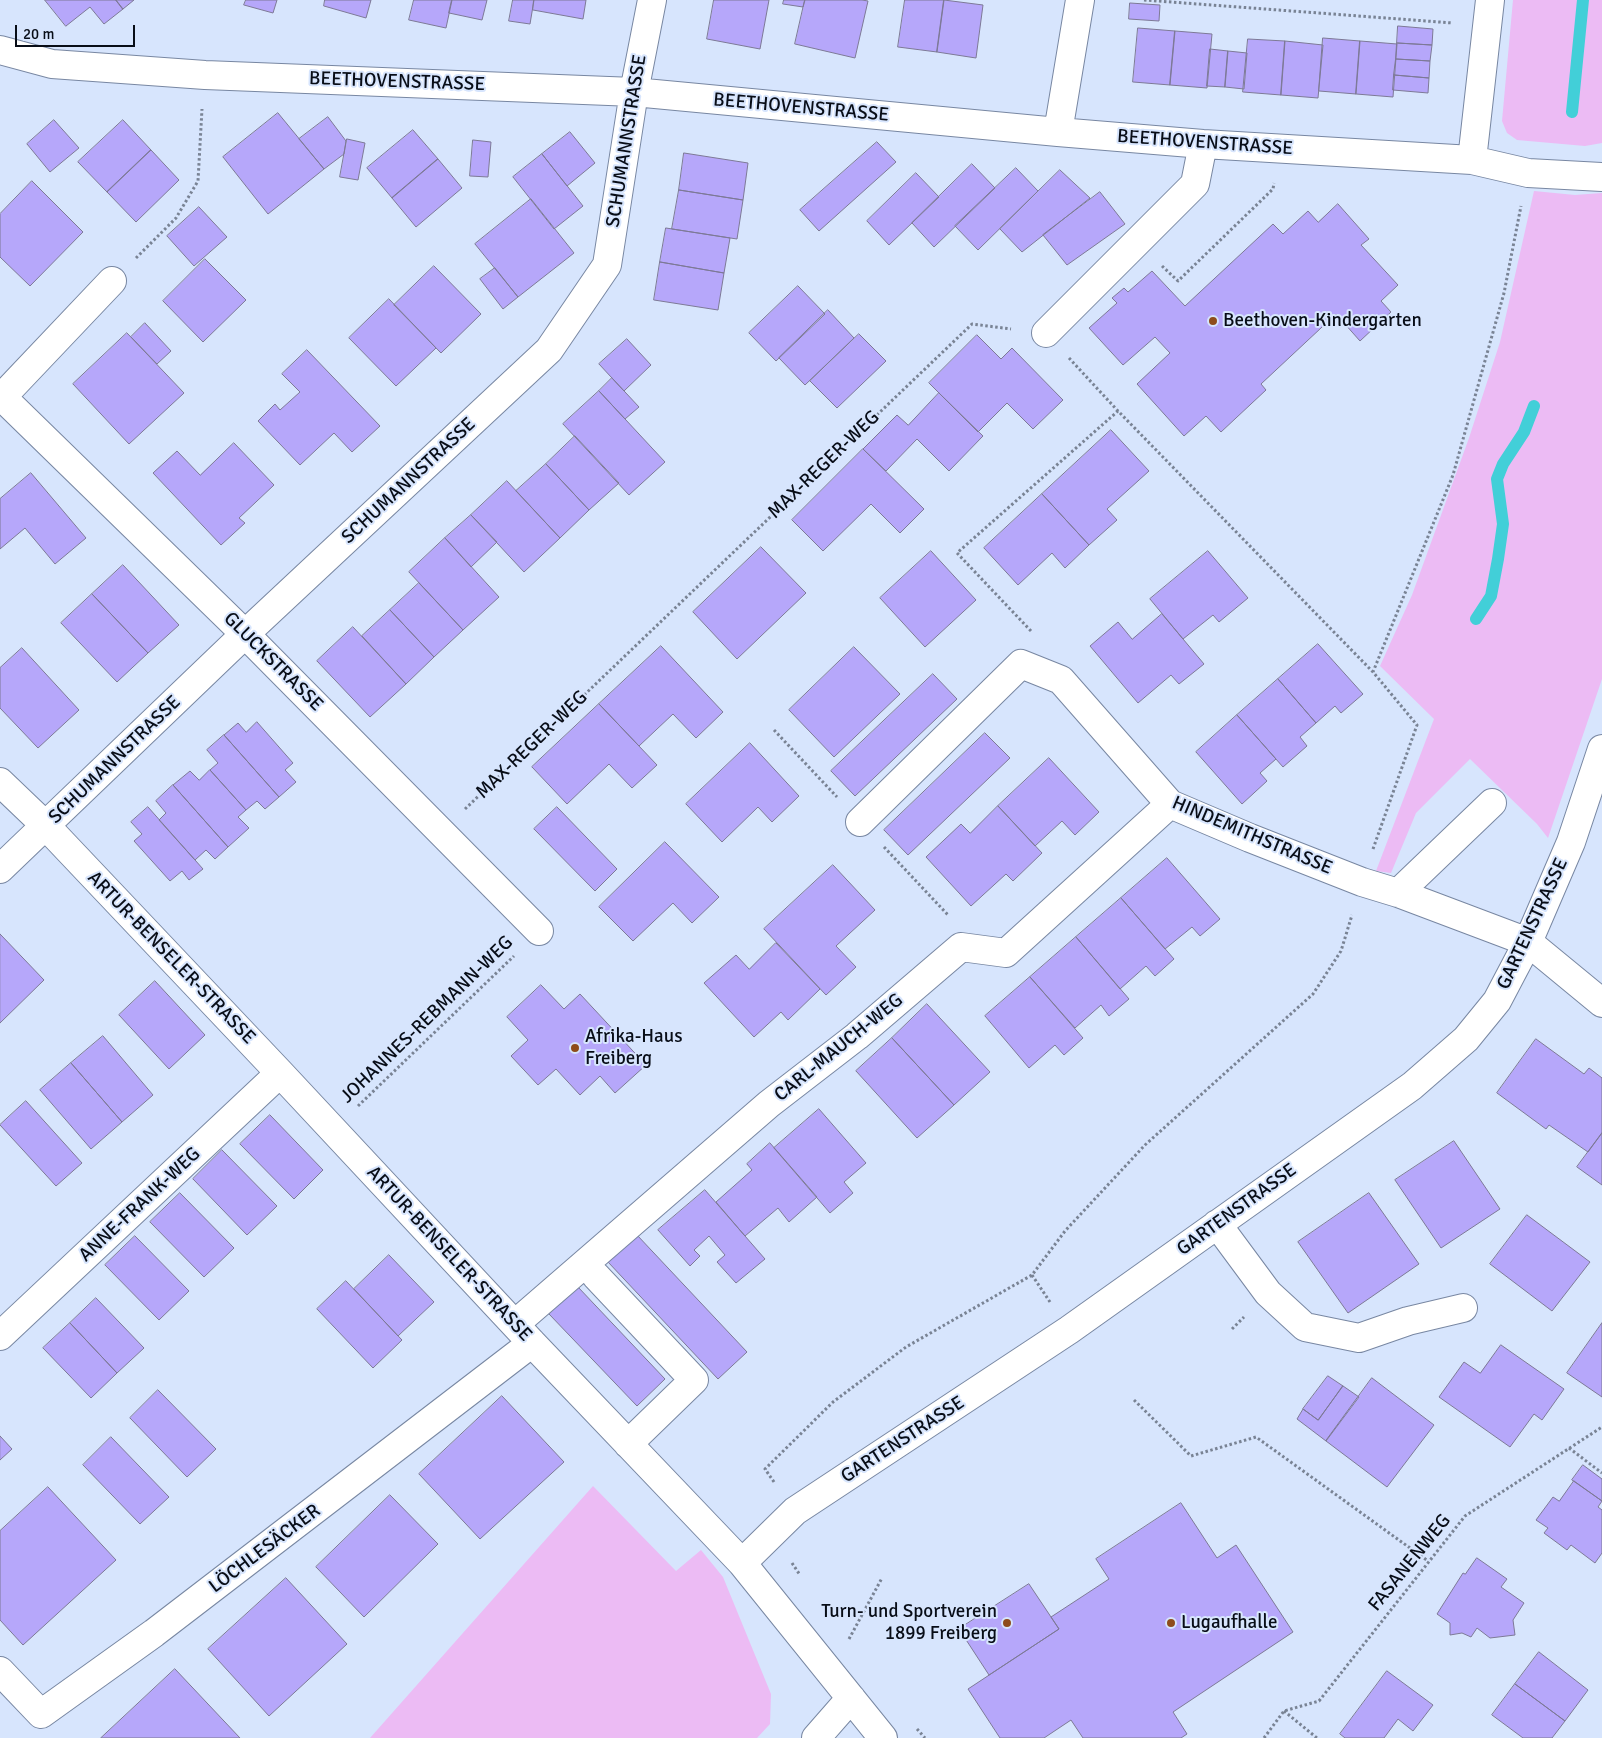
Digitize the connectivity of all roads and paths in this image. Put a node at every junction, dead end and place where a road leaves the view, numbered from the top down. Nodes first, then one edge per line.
1 (652, 0) edge
2 (1080, 0) edge
3 (1144, 0) edge
4 (1488, 13) edge
5 (0, 50) edge
6 (204, 75) junction
7 (634, 92) junction
8 (1058, 132) junction
9 (1204, 144) junction
10 (1280, 148) junction
11 (1472, 160) junction
12 (1528, 173) junction
13 (1602, 177) edge
14 (112, 281) joint
15 (1178, 282) dead end
16 (1046, 333) junction
17 (1, 398) edge
18 (1118, 411) junction
19 (245, 634) junction
20 (1021, 664) junction
21 (1373, 672) junction
22 (1602, 749) edge
23 (0, 782) edge
24 (1492, 803) dead end
25 (1170, 804) junction
26 (860, 822) dead end
27 (46, 826) junction
28 (441, 832) junction
29 (0, 869) edge
30 (1362, 882) junction
31 (1398, 894) junction
32 (539, 931) joint
33 (1528, 942) junction
34 (1602, 1003) edge
35 (280, 1073) junction
36 (333, 1130) junction
37 (1217, 1224) junction
38 (596, 1276) dead end
39 (1463, 1308) dead end
40 (524, 1334) junction
41 (0, 1336) edge
42 (1134, 1400) dead end
43 (1602, 1426) edge
44 (628, 1444) junction
45 (1569, 1448) junction
46 (1602, 1474) edge
47 (795, 1512) junction
48 (1428, 1561) junction
49 (742, 1563) junction
50 (882, 1578) dead end
51 (846, 1643) dead end
52 (0, 1671) edge
53 (851, 1698) junction
54 (1284, 1711) junction
55 (816, 1738) edge
56 (883, 1738) edge
57 (1264, 1738) edge
58 (1317, 1738) edge

1 - 7 street, SCHUMANNSTRASSE
2 - 8 street
3 - 4 path
4 - 11 street
5 - 6 street, BEETHOVENSTRASSE
6 - 7 street, BEETHOVENSTRASSE
6 - 14 path
7 - 8 street, BEETHOVENSTRASSE
7 - 19 street, SCHUMANNSTRASSE
8 - 9 street, BEETHOVENSTRASSE
9 - 10 street, BEETHOVENSTRASSE
9 - 16 street
10 - 11 street, BEETHOVENSTRASSE
10 - 15 path
11 - 12 street, BEETHOVENSTRASSE
12 - 13 street, BEETHOVENSTRASSE
12 - 21 path
14 - 17 street
16 - 18 path
16 - 28 path, MAX-REGER-WEG
17 - 19 street, GLUCKSTRASSE
18 - 20 path
18 - 21 path
19 - 27 street, SCHUMANNSTRASSE
19 - 28 street, GLUCKSTRASSE
20 - 25 street, HINDEMITHSTRASSE
20 - 26 street
21 - 30 path
22 - 33 street, GARTENSTRASSE
23 - 27 street, ARTUR-BENSELER-STRASSE
24 - 31 street
25 - 30 street, HINDEMITHSTRASSE
25 - 40 street, CARL-MAUCH-WEG
27 - 29 street, SCHUMANNSTRASSE
27 - 35 street, ARTUR-BENSELER-STRASSE
28 - 32 street, GLUCKSTRASSE
30 - 31 street, HINDEMITHSTRASSE
30 - 47 path
31 - 33 street, HINDEMITHSTRASSE
32 - 36 path, JOHANNES-REBMANN-WEG
33 - 34 street, HINDEMITHSTRASSE
33 - 37 street, GARTENSTRASSE
35 - 36 street, ARTUR-BENSELER-STRASSE
35 - 41 street, ANNE-FRANK-WEG
36 - 40 street, ARTUR-BENSELER-STRASSE
37 - 39 street
37 - 47 street, GARTENSTRASSE
38 - 44 street
40 - 44 street, ARTUR-BENSELER-STRASSE
40 - 52 street, LÖCHLESÄCKER
42 - 48 path
43 - 45 path, FASANENWEG
44 - 49 street, ARTUR-BENSELER-STRASSE
45 - 46 path
45 - 48 path, FASANENWEG
47 - 49 street, GARTENSTRASSE
48 - 54 path, FASANENWEG
49 - 53 street, ARTUR-BENSELER-STRASSE
50 - 51 path
53 - 55 street
53 - 56 street, ARTUR-BENSELER-STRASSE
54 - 57 path
54 - 58 path

